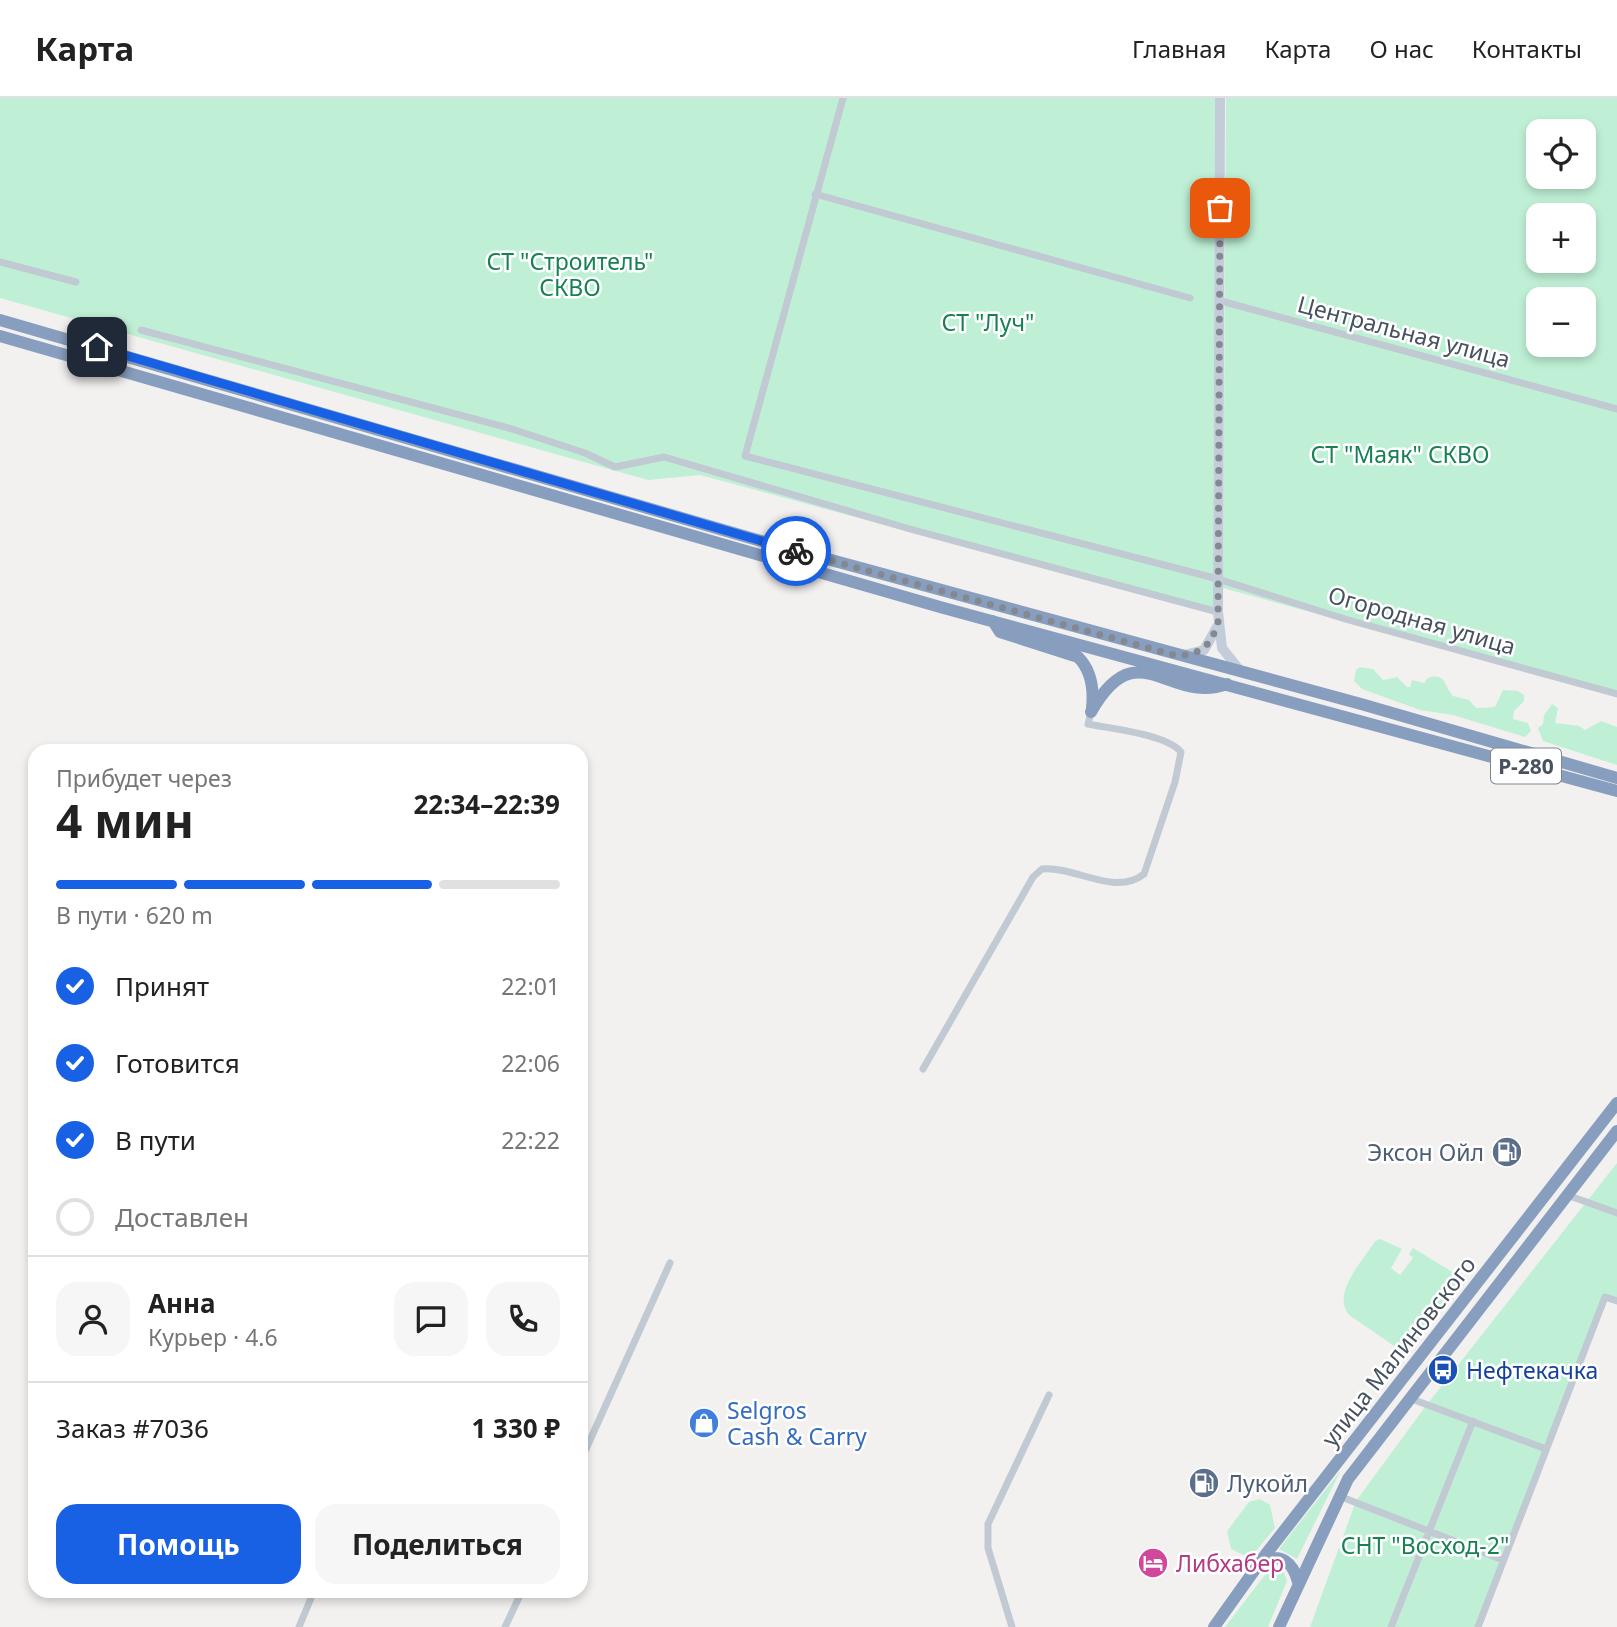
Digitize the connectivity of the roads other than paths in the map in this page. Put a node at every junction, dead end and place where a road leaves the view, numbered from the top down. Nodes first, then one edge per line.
1 (843, 98) edge
2 (1220, 98) edge
3 (815, 194) junction
4 (0, 262) edge
5 (76, 282) dead end
6 (1190, 298) dead end
7 (1221, 301) junction
8 (0, 320) edge
9 (141, 330) dead end
10 (0, 336) edge
11 (1617, 409) edge
12 (1218, 579) junction
13 (1009, 609) junction
14 (1218, 617) junction
15 (999, 623) junction
16 (1178, 656) junction
17 (1246, 673) junction
18 (1227, 684) junction
19 (1617, 694) edge
20 (1361, 704) junction
21 (1091, 712) junction
22 (1356, 719) junction
23 (1617, 778) edge
24 (1617, 791) edge
25 (923, 1069) dead end
26 (1617, 1104) edge
27 (1617, 1131) edge
28 (1567, 1195) junction
29 (1617, 1213) edge
30 (670, 1263) dead end
31 (1617, 1301) edge
32 (1049, 1395) dead end
33 (1409, 1398) junction
34 (1472, 1422) junction
35 (588, 1445) edge
36 (1546, 1449) junction
37 (1339, 1496) junction
38 (1428, 1530) junction
39 (1503, 1560) junction
40 (1261, 1561) junction
41 (1298, 1581) junction
42 (311, 1598) edge
43 (519, 1598) edge
44 (299, 1627) edge
45 (505, 1627) edge
46 (1012, 1627) edge
47 (1214, 1627) edge
48 (1279, 1627) edge
49 (1391, 1627) edge
50 (1478, 1627) edge

1 - 3 street
2 - 7 street
3 - 6 street
3 - 12 street, Огородная улица
4 - 5 street
7 - 11 street, Центральная улица
7 - 12 street
8 - 13 highway, Р-280
9 - 14 street
10 - 15 highway, Р-280
12 - 14 street
12 - 19 street, Огородная улица
13 - 15 highway
13 - 16 highway, Р-280
14 - 16 street
14 - 17 street
15 - 18 highway, Р-280
15 - 21 highway
16 - 17 highway, Р-280
17 - 20 highway, Р-280
18 - 21 highway
18 - 22 highway, Р-280
20 - 22 highway
20 - 23 highway, Р-280
21 - 25 street
22 - 24 highway, Р-280
26 - 40 highway, улица Малиновского
27 - 28 highway, улица Малиновского
28 - 29 street
28 - 33 highway, улица Малиновского
30 - 35 street
31 - 36 street
32 - 46 street
33 - 34 street
33 - 37 highway, улица Малиновского
34 - 36 street
34 - 38 street
36 - 39 street
37 - 38 street
37 - 41 highway, улица Малиновского
38 - 39 street
38 - 49 street
39 - 50 street
40 - 41 highway
40 - 47 highway, улица Малиновского
41 - 48 highway, улица Малиновского
42 - 44 street
43 - 45 street

